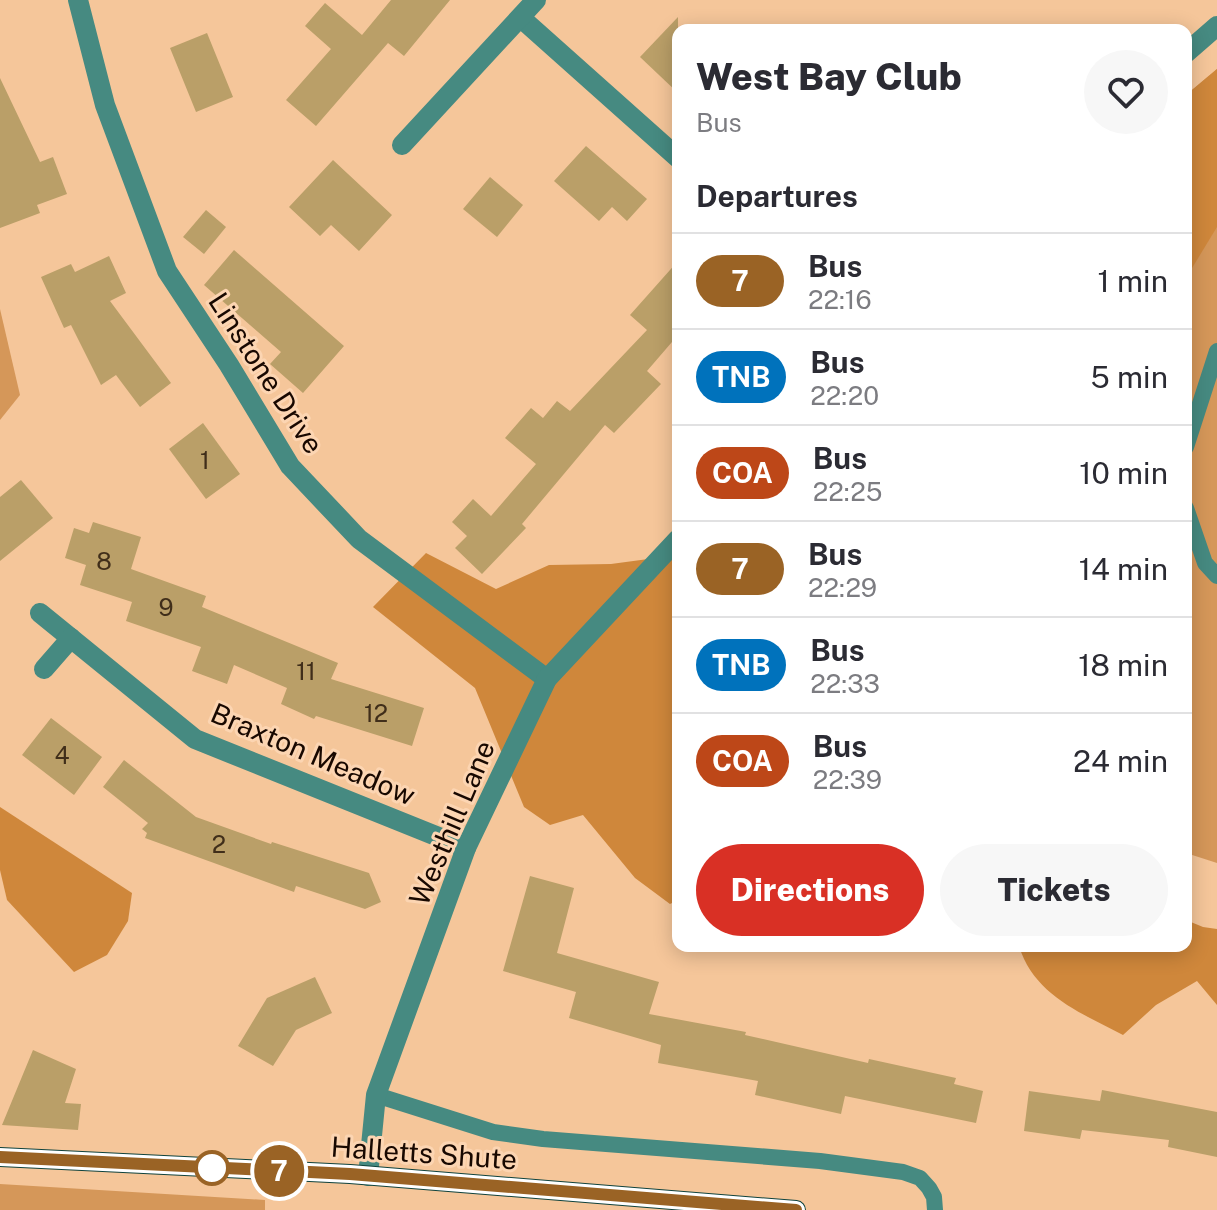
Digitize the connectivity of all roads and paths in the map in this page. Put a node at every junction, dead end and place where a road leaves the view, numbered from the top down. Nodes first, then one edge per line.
1 (78, 0) edge
2 (536, 0) edge
3 (521, 18) junction
4 (1217, 26) edge
5 (1192, 48) edge
6 (402, 145) dead end
7 (672, 153) edge
8 (1217, 351) edge
9 (1192, 428) edge
10 (1192, 525) edge
11 (672, 545) edge
12 (1217, 576) edge
13 (40, 613) dead end
14 (71, 638) junction
15 (44, 669) dead end
16 (547, 679) junction
17 (466, 848) junction
18 (376, 1095) junction
19 (0, 1157) edge
20 (368, 1176) junction
21 (796, 1210) edge
22 (935, 1210) edge

1 - 16 street, Linstone Drive
2 - 3 street
3 - 6 street
3 - 7 street
4 - 5 street
8 - 9 lane
10 - 12 lane
11 - 16 street, Westhill Lane
13 - 14 street, Braxton Meadow
14 - 15 street
14 - 17 street, Braxton Meadow
16 - 17 street, Westhill Lane
17 - 18 street, Westhill Lane
18 - 20 street, Westhill Lane
18 - 22 lane
19 - 20 main road, Halletts Shute
20 - 21 main road, Halletts Shute

